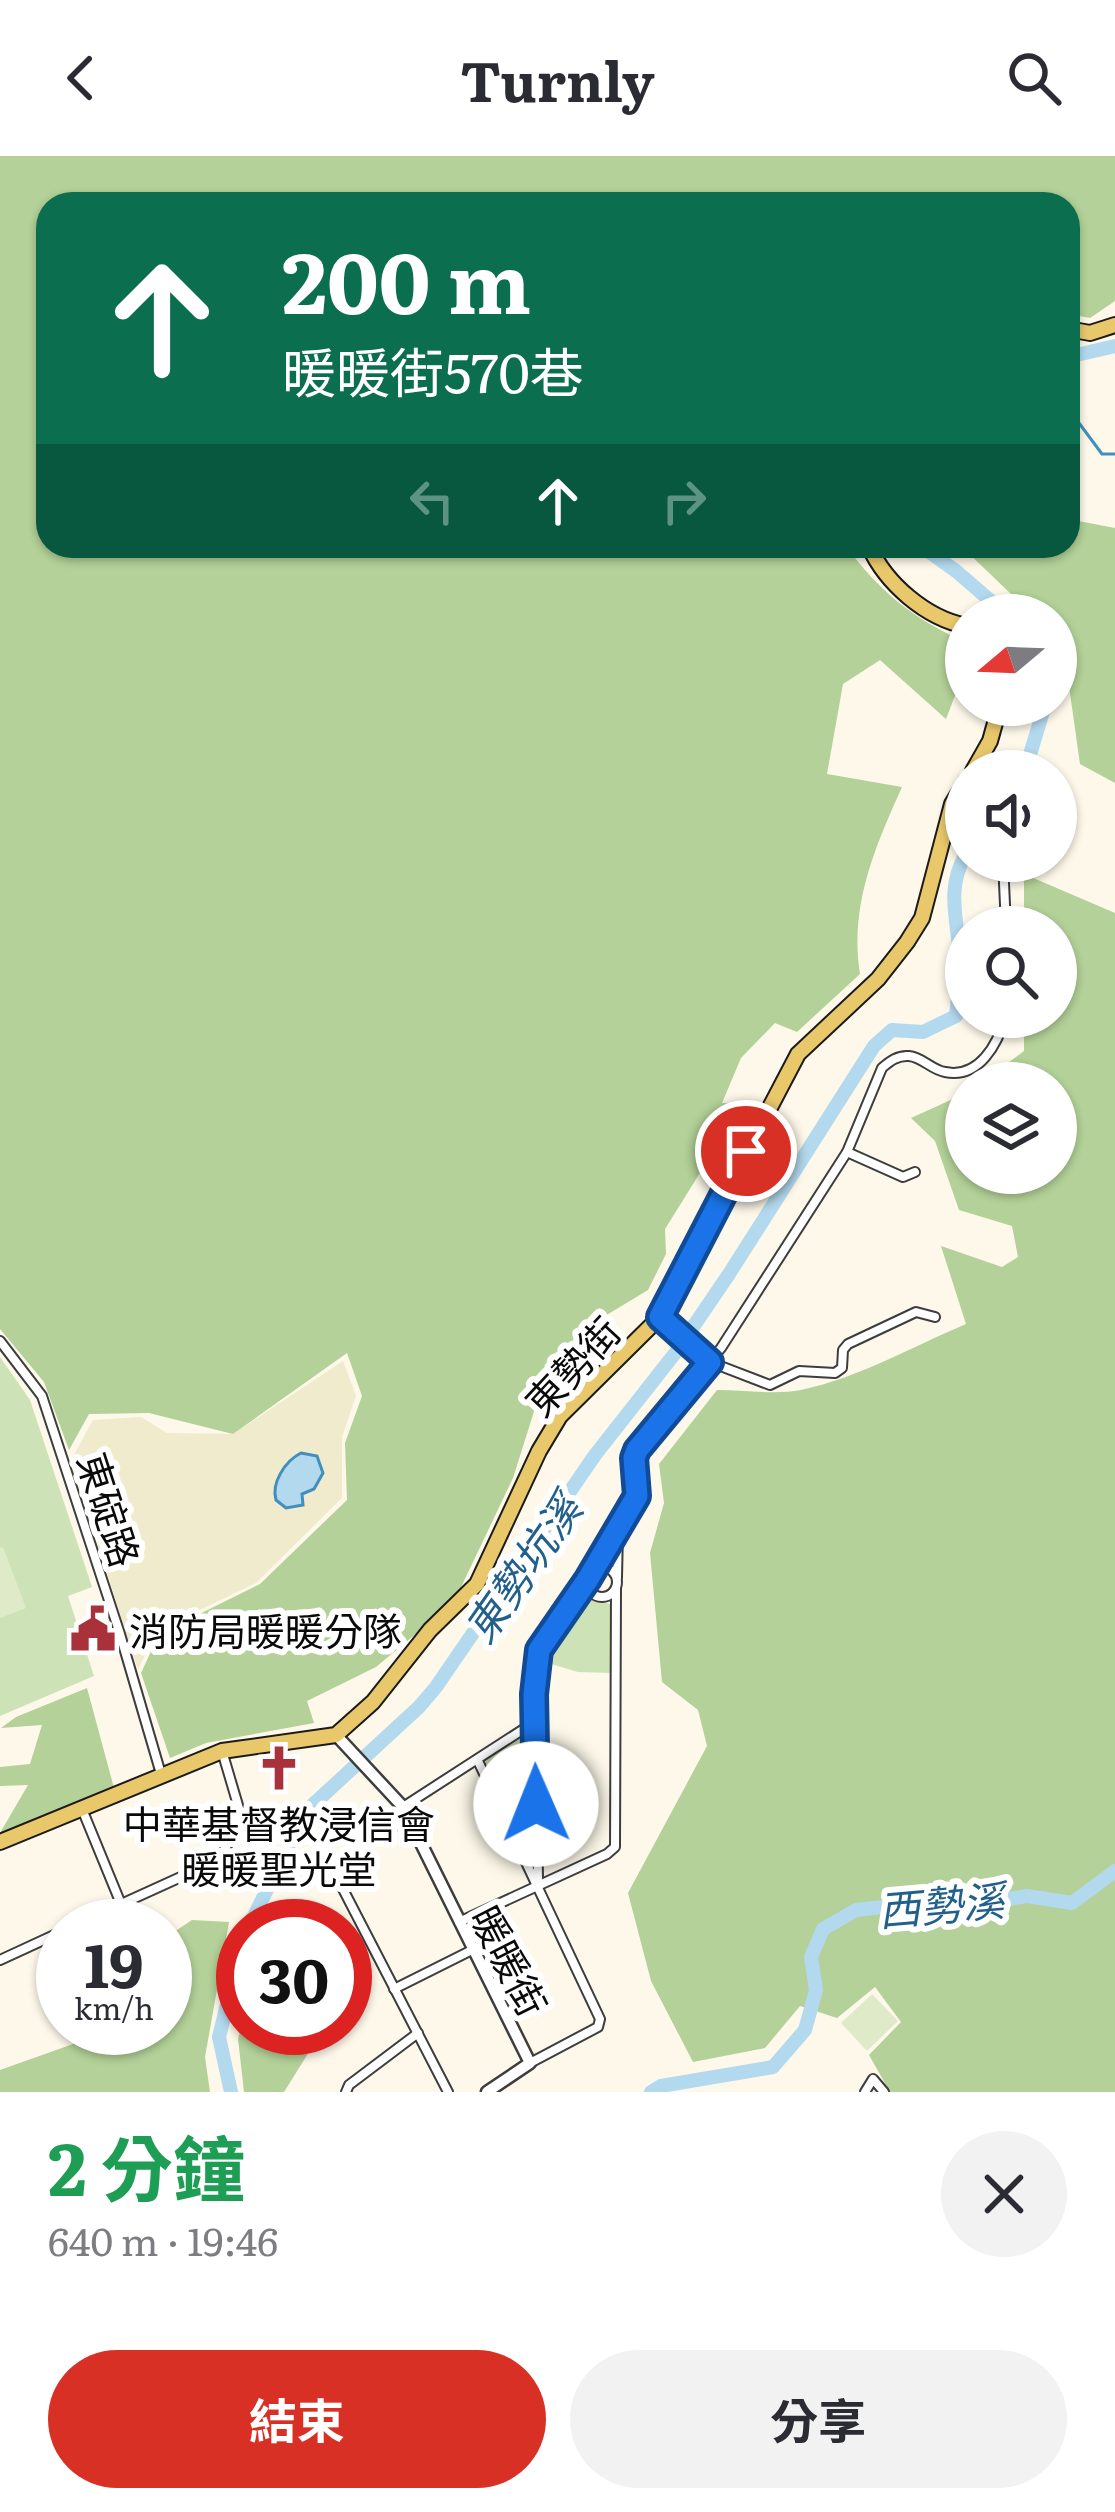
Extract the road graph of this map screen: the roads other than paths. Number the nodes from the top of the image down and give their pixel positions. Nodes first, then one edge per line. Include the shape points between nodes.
1 (1115, 326) edge
2 (1080, 331) edge
3 (875, 558) edge
4 (945, 621) edge
5 (945, 836) edge
6 (997, 1038) edge
7 (847, 1152) junction
8 (915, 1172) dead end
9 (935, 1317) dead end
10 (664, 1321) junction
11 (0, 1341) edge
12 (706, 1358) junction
13 (618, 1531) junction
14 (590, 1575) junction
15 (617, 1583) junction
16 (534, 1723) junction
17 (339, 1739) junction
18 (222, 1751) junction
19 (478, 1761) junction
20 (162, 1776) junction
21 (82, 1809) junction
22 (405, 1812) junction
23 (0, 1842) edge
24 (538, 1886) junction
25 (119, 1899) edge
26 (132, 1899) edge
27 (458, 1922) junction
28 (36, 1943) edge
29 (472, 1950) junction
30 (0, 1960) edge
31 (394, 1989) junction
32 (418, 2033) junction
33 (530, 2063) junction
34 (346, 2092) edge
35 (448, 2092) edge
36 (488, 2092) edge
37 (865, 2092) edge
38 (884, 2092) edge

1 - 2 main road
3 - 4 main road
5 - 10 main road, 東勢街 via 922,918 892,966 798,1054
6 - 7 street via 965,1072 908,1056 891,1060 875,1078
7 - 8 street via 903,1177
7 - 12 street
9 - 12 street via 916,1312 848,1343 835,1373 799,1372 770,1385
10 - 12 street
10 - 17 main road, 東勢街 via 560,1416 477,1584
11 - 20 street, 東碇路 via 42,1396
12 - 13 street via 637,1450 637,1496
13 - 14 street
13 - 15 street
14 - 15 street via 607,1568
14 - 15 street via 595,1596
14 - 16 street via 539,1650
15 - 24 street via 615,1847
16 - 19 street
16 - 24 street
17 - 18 main road
17 - 22 street, 暖暖街
18 - 20 main road
18 - 26 street via 240,1812 225,1850 210,1865
19 - 22 street
19 - 24 street
20 - 21 main road
21 - 23 main road
21 - 25 street
22 - 27 street, 暖暖街
22 - 31 street via 330,1864
24 - 27 street
24 - 33 street via 600,2019
27 - 29 street, 暖暖街
28 - 30 street
29 - 31 street
29 - 33 street, 暖暖街
31 - 32 street
32 - 34 street
32 - 35 street
33 - 36 street, 暖暖街
37 - 38 street via 873,2079

